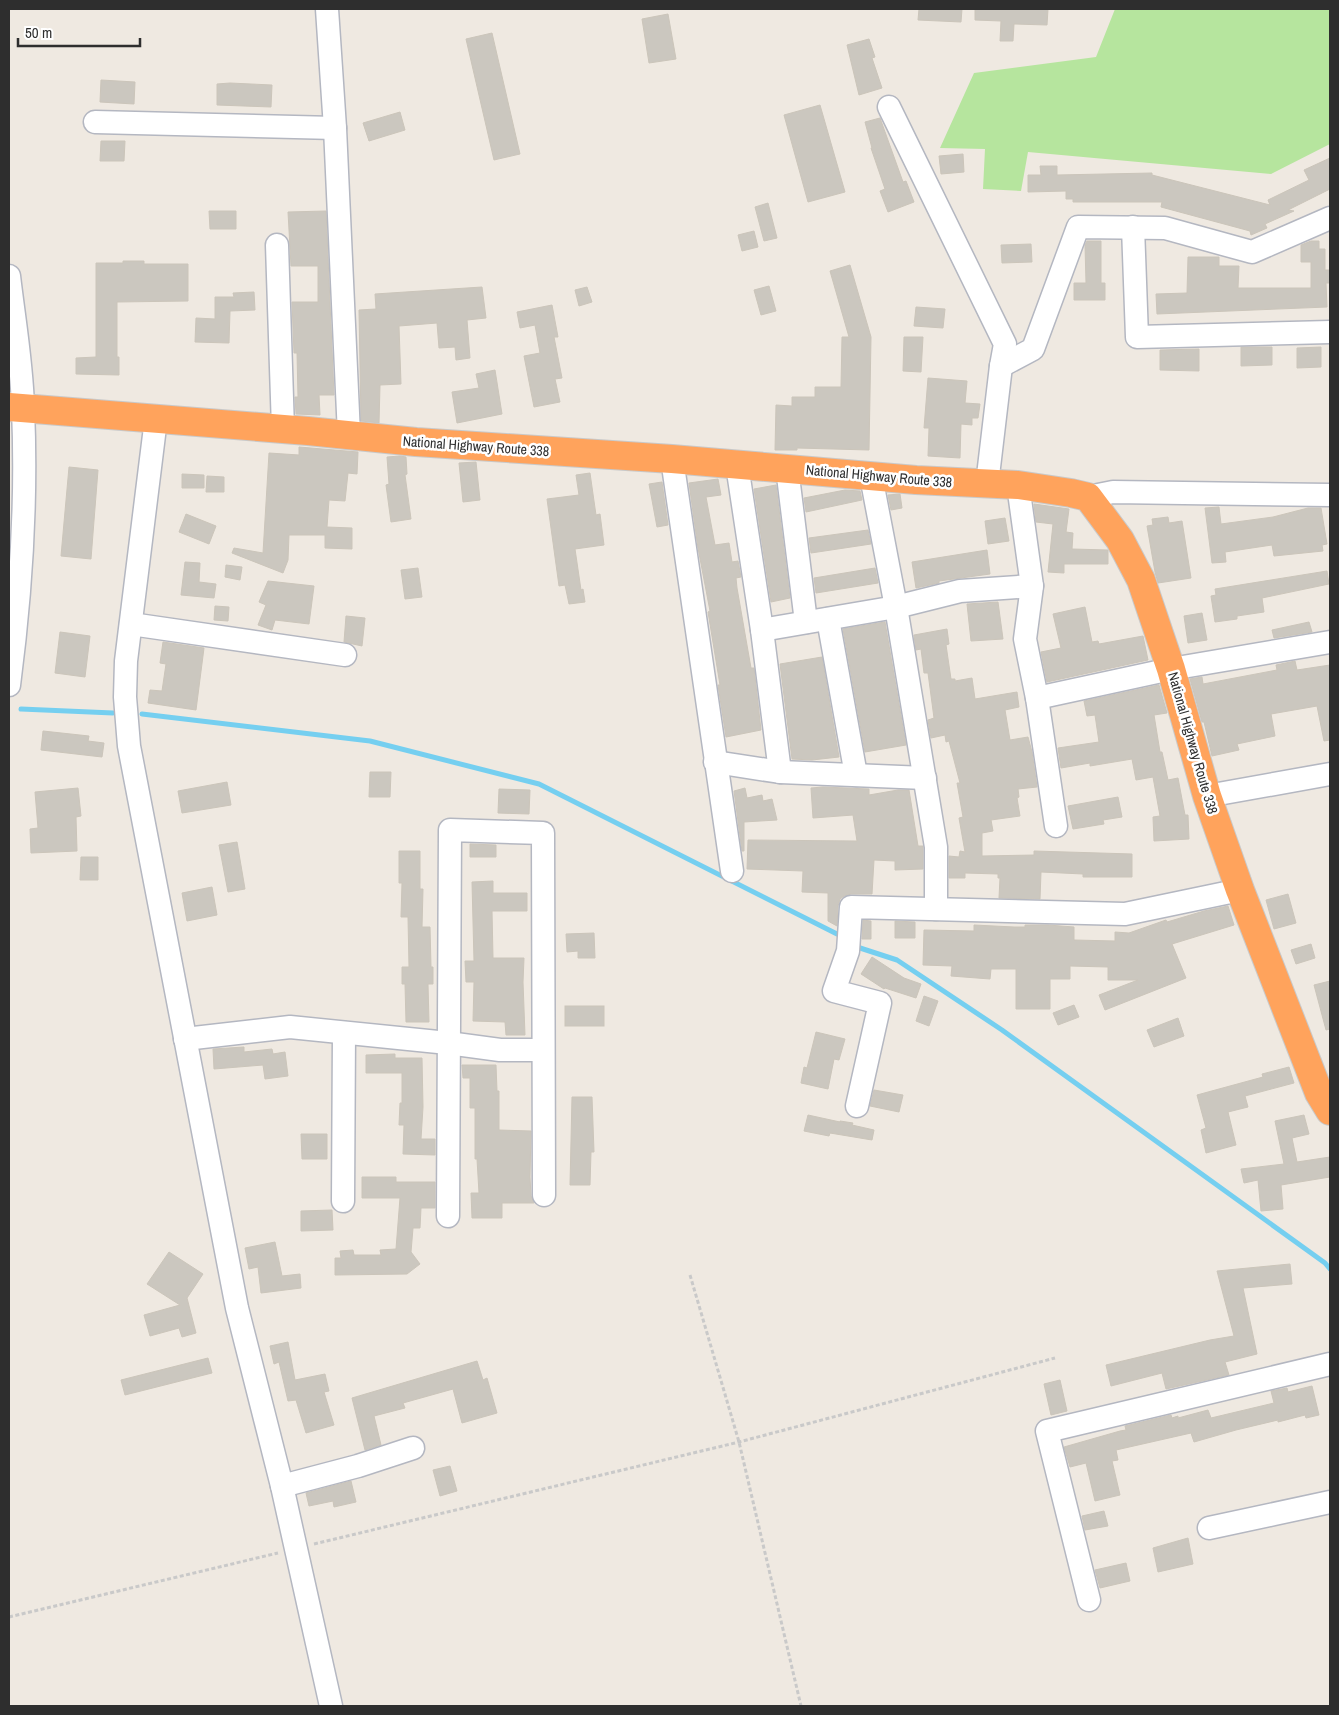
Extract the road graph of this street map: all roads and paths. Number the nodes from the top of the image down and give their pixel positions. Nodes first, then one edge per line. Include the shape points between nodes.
1 (327, 9) edge
2 (889, 107) dead end
3 (95, 122) dead end
4 (335, 128) junction
5 (1330, 220) edge
6 (1133, 228) junction
7 (278, 246) dead end
8 (9, 276) edge
9 (1330, 332) edge
10 (1000, 366) junction
11 (14, 407) edge
12 (156, 418) junction
13 (283, 429) junction
14 (349, 436) junction
15 (672, 460) junction
16 (737, 465) junction
17 (787, 468) junction
18 (871, 476) junction
19 (987, 484) junction
20 (1018, 485) junction
21 (1330, 495) edge
22 (1088, 497) junction
23 (1032, 586) junction
24 (896, 607) junction
25 (828, 619) junction
26 (806, 622) junction
27 (131, 624) junction
28 (762, 630) junction
29 (1330, 642) edge
30 (345, 655) dead end
31 (1171, 669) junction
32 (9, 686) edge
33 (1036, 698) junction
34 (715, 762) junction
35 (780, 772) junction
36 (1330, 774) edge
37 (856, 775) junction
38 (925, 778) junction
39 (1207, 796) junction
40 (1056, 826) dead end
41 (732, 871) dead end
42 (1240, 890) junction
43 (936, 909) junction
44 (344, 1033) junction
45 (186, 1039) junction
46 (448, 1043) junction
47 (543, 1050) junction
48 (1327, 1098) edge
49 (857, 1106) dead end
50 (544, 1195) dead end
51 (343, 1201) dead end
52 (448, 1216) dead end
53 (690, 1275) dead end
54 (1055, 1358) dead end
55 (1330, 1364) edge
56 (740, 1442) junction
57 (413, 1448) dead end
58 (282, 1486) junction
59 (1330, 1502) edge
60 (1209, 1528) dead end
61 (296, 1548) junction
62 (1089, 1600) dead end
63 (9, 1618) edge
64 (331, 1706) edge
65 (801, 1706) edge

1 - 4 street
2 - 10 street via 1005,344
3 - 4 street
4 - 14 street
5 - 6 street via 1252,252 1165,228
6 - 9 street via 1137,338
6 - 10 street via 1078,227 1033,349
7 - 13 street
8 - 11 street
10 - 19 street
11 - 12 highway, National Highway Route 338
11 - 32 street via 23,538
12 - 13 highway, National Highway Route 338
12 - 27 street
13 - 14 highway, National Highway Route 338
14 - 15 highway, National Highway Route 338
15 - 16 highway, National Highway Route 338
15 - 34 street
16 - 17 highway, National Highway Route 338
16 - 28 street
17 - 18 highway, National Highway Route 338
17 - 26 street
18 - 19 highway, National Highway Route 338
18 - 24 street
19 - 20 highway, National Highway Route 338
20 - 22 highway, National Highway Route 338
20 - 23 street
21 - 22 street via 1113,492
22 - 31 highway, National Highway Route 338 via 1120,540 1141,580
23 - 24 street via 960,591
23 - 33 street via 1025,639
24 - 25 street
24 - 38 street
25 - 26 street
25 - 37 street
26 - 28 street
27 - 30 street
27 - 45 street via 124,697 129,746
28 - 35 street
29 - 31 street
31 - 33 street
31 - 39 highway, National Highway Route 338
33 - 40 street
34 - 35 street
34 - 41 street
35 - 37 street
36 - 39 street
37 - 38 street
38 - 43 street via 936,846
39 - 42 highway, National Highway Route 338
42 - 43 street via 1125,914
42 - 48 highway, National Highway Route 338
43 - 49 street via 851,907 848,950 834,991 880,1003
44 - 45 street via 290,1027
44 - 46 street
44 - 51 street
45 - 58 street via 237,1308
46 - 47 street via 500,1050
46 - 47 street via 450,830 543,833
46 - 52 street
47 - 50 street
53 - 56 path
54 - 56 path
55 - 62 street via 1047,1431
56 - 61 path
56 - 65 path
57 - 58 street
58 - 61 street
59 - 60 street
61 - 63 path
61 - 64 street

